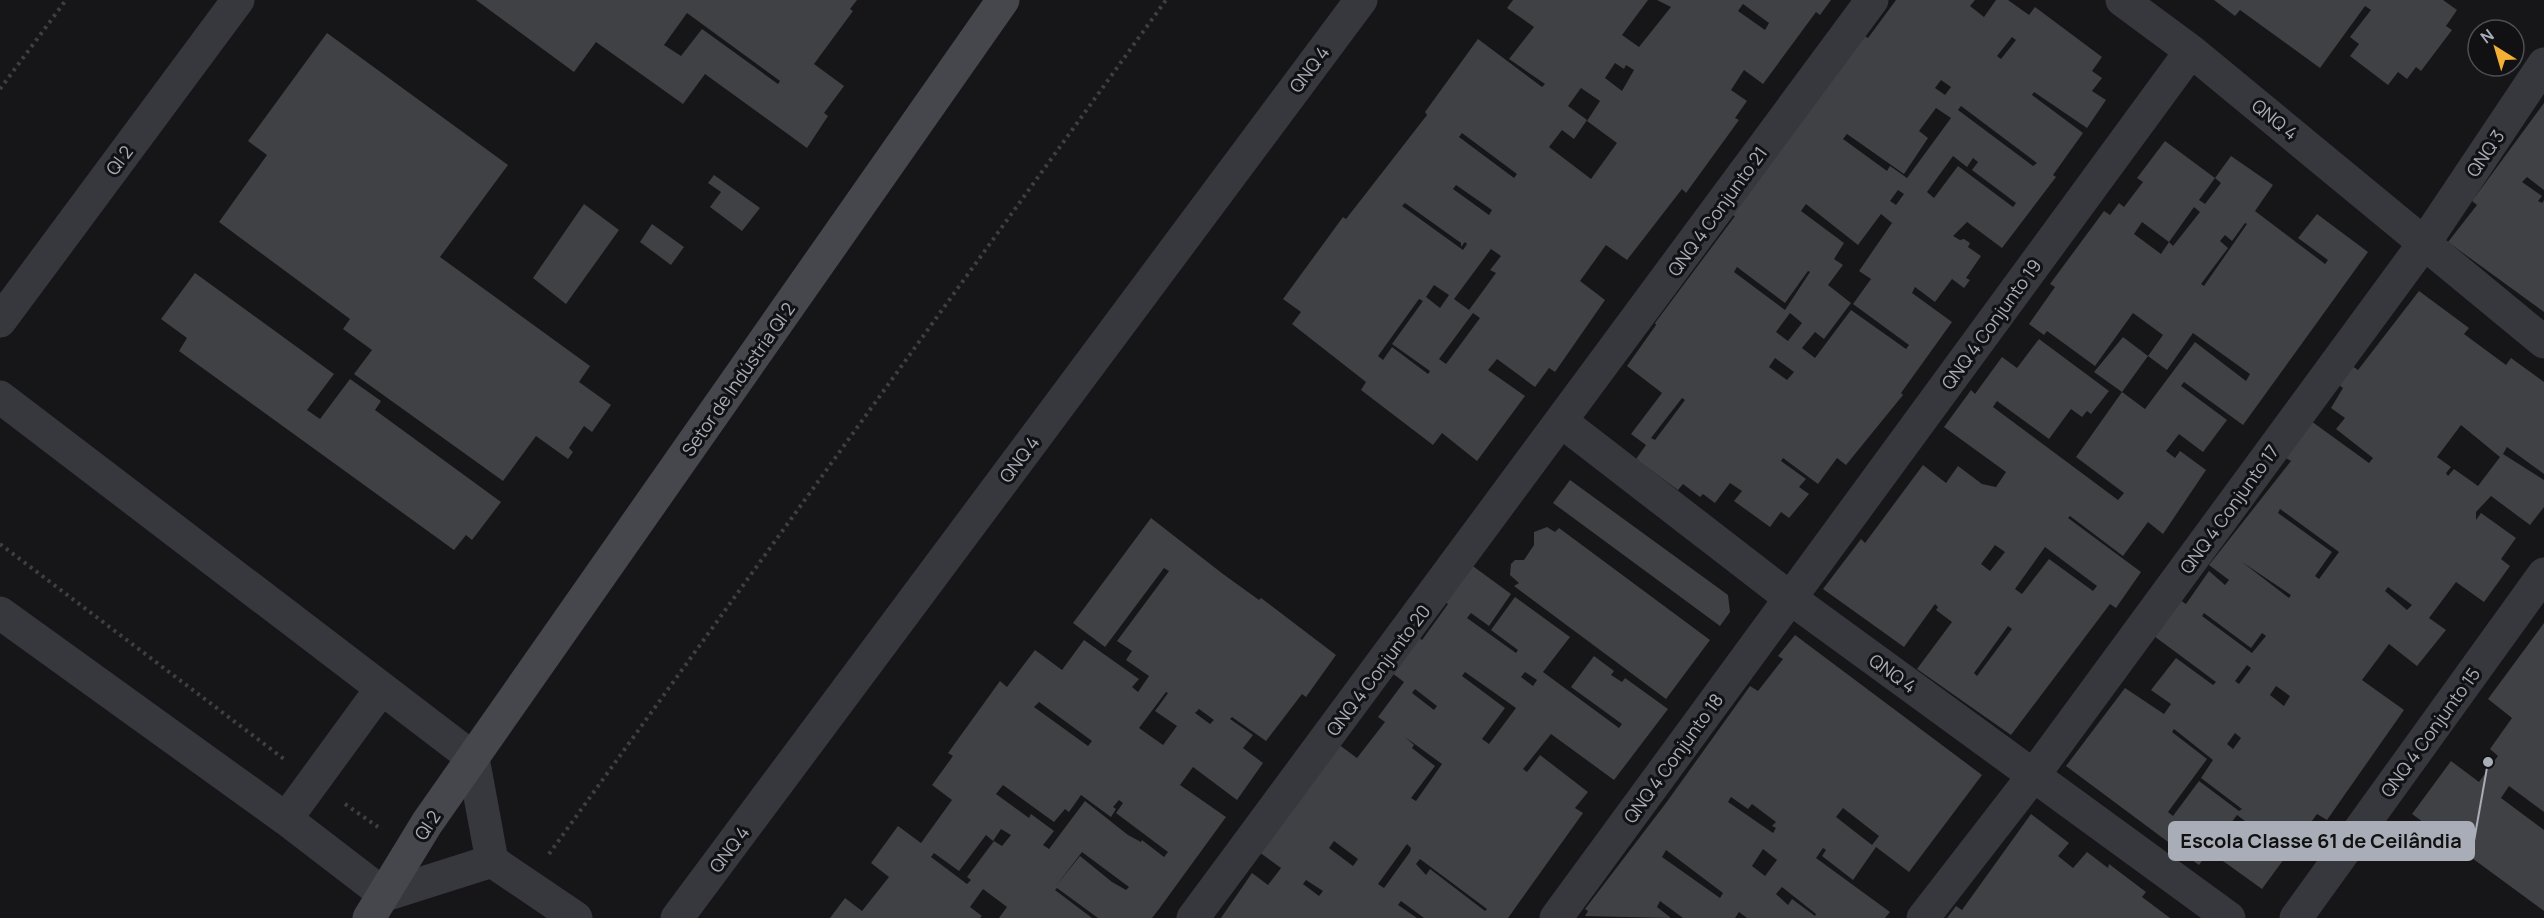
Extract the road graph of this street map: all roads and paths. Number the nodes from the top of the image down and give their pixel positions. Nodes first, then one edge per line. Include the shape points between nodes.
1 (66, 0) edge
2 (238, 0) edge
3 (1003, 0) edge
4 (1166, 0) edge
5 (1361, 0) edge
6 (1872, 0) edge
7 (2122, 0) edge
8 (2191, 51) junction
9 (2544, 64) edge
10 (0, 89) edge
11 (2425, 242) junction
12 (0, 321) edge
13 (2544, 342) edge
14 (0, 398) edge
15 (1562, 422) junction
16 (0, 544) edge
17 (2544, 574) edge
18 (1791, 598) junction
19 (0, 613) edge
20 (381, 689) junction
21 (472, 758) junction
22 (2033, 776) junction
23 (314, 781) junction
24 (286, 819) junction
25 (411, 851) junction
26 (492, 861) junction
27 (527, 885) junction
28 (377, 907) edge
29 (576, 918) edge
30 (677, 918) edge
31 (1193, 918) edge
32 (1556, 918) edge
33 (1923, 918) edge
34 (2229, 918) edge
35 (2295, 918) edge

1 - 10 path
2 - 12 street, QI 2
3 - 21 street, Setor de Indústria QI 2
4 - 27 path
5 - 30 street, QNQ 4
6 - 15 street, QNQ 4 Conjunto 21
7 - 8 street, QNQ 4
8 - 11 street, QNQ 4
8 - 18 street, QNQ 4 Conjunto 19
9 - 11 street, QNQ 3
11 - 13 street, QNQ 4
11 - 22 street, QNQ 4 Conjunto 17
14 - 20 street
15 - 18 street, QNQ 4
15 - 31 street, QNQ 4 Conjunto 20
16 - 23 path
17 - 35 street, QNQ 4 Conjunto 15
18 - 22 street, QNQ 4
18 - 32 street, QNQ 4 Conjunto 18
19 - 24 street
20 - 21 street
20 - 23 street
21 - 25 street, QI 2
21 - 26 street
22 - 33 street, QNQ 4 Conjunto 17
22 - 34 street, QNQ 4
23 - 24 street
23 - 25 path
24 - 28 street
25 - 28 street, QI 2
26 - 27 street
26 - 28 street
27 - 29 street

